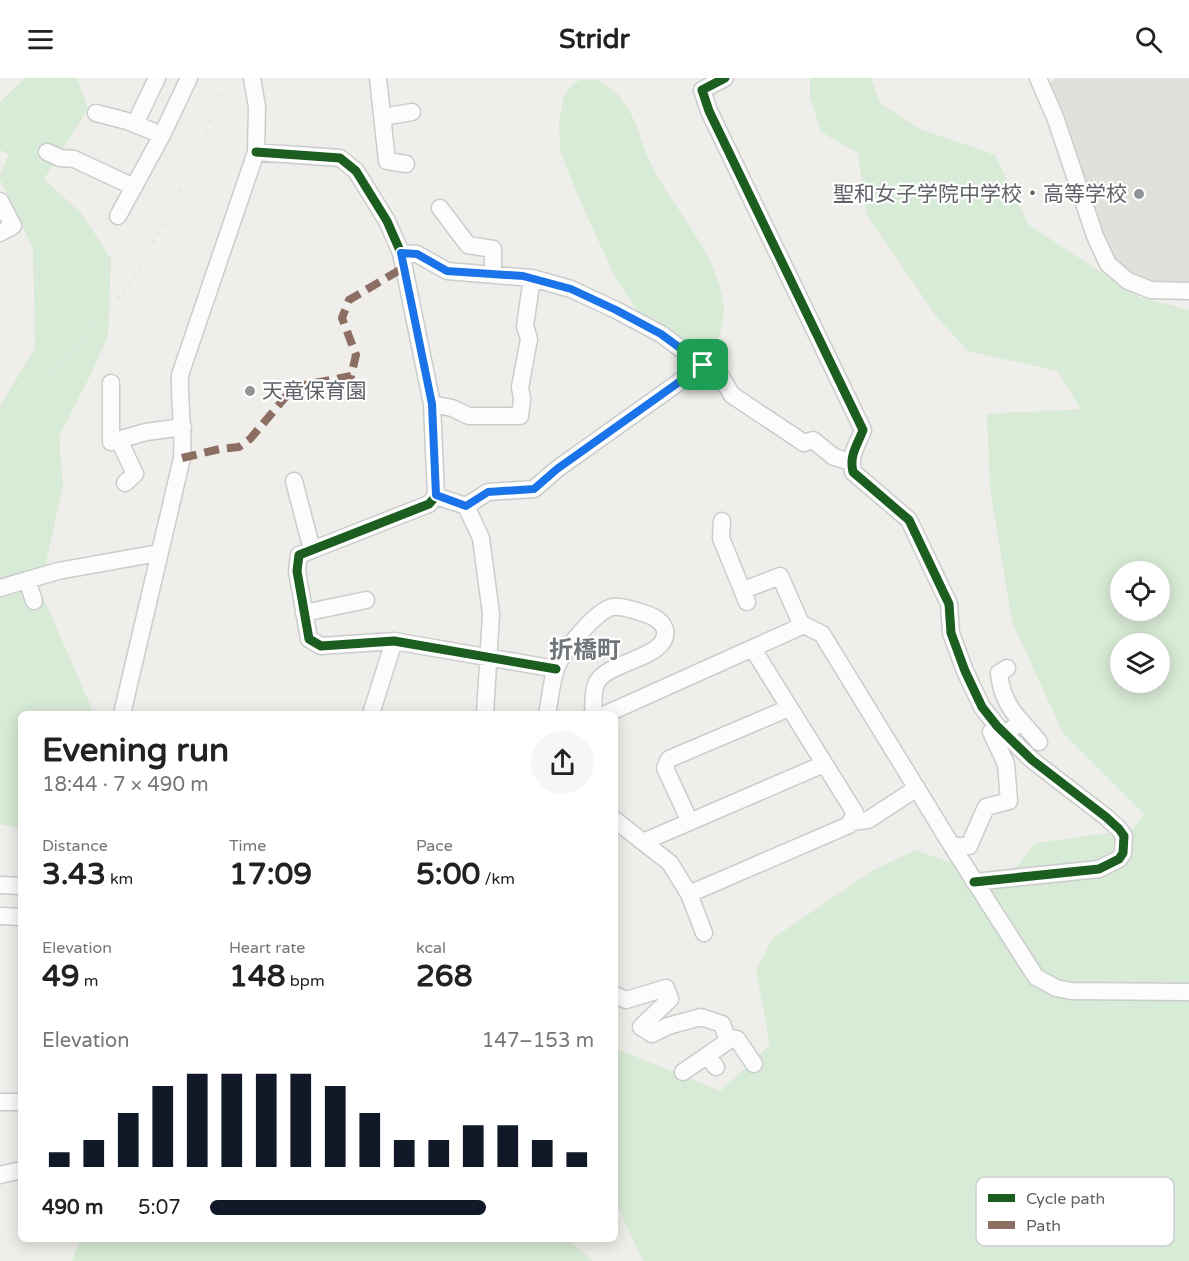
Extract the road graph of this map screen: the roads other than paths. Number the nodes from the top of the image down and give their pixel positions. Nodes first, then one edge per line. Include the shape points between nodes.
1 (157, 78) edge
2 (189, 78) edge
3 (252, 78) edge
4 (378, 78) edge
5 (725, 78) edge
6 (1038, 78) edge
7 (412, 112) dead end
8 (96, 113) dead end
9 (383, 117) junction
10 (135, 124) junction
11 (162, 135) junction
12 (47, 152) dead end
13 (255, 152) junction
14 (406, 164) dead end
15 (134, 187) junction
16 (0, 201) edge
17 (440, 208) dead end
18 (118, 216) dead end
19 (0, 233) edge
20 (401, 253) junction
21 (493, 275) junction
22 (532, 278) junction
23 (1189, 291) edge
24 (703, 365) junction
25 (111, 383) dead end
26 (432, 404) junction
27 (183, 427) junction
28 (119, 440) junction
29 (851, 462) junction
30 (294, 481) dead end
31 (125, 483) dead end
32 (436, 495) junction
33 (466, 506) junction
34 (722, 521) dead end
35 (312, 550) junction
36 (159, 555) junction
37 (27, 580) junction
38 (0, 588) edge
39 (366, 600) dead end
40 (34, 601) dead end
41 (304, 614) junction
42 (802, 626) junction
43 (394, 641) junction
44 (753, 648) junction
45 (489, 658) junction
46 (1007, 668) dead end
47 (556, 669) junction
48 (789, 708) junction
49 (123, 711) edge
50 (372, 711) edge
51 (485, 711) edge
52 (548, 711) edge
53 (593, 711) edge
54 (613, 711) edge
55 (1021, 721) junction
56 (1001, 731) junction
57 (1039, 741) dead end
58 (824, 764) junction
59 (917, 788) junction
60 (618, 822) edge
61 (690, 822) junction
62 (851, 822) junction
63 (643, 842) junction
64 (952, 846) junction
65 (974, 882) junction
66 (0, 885) edge
67 (18, 886) edge
68 (689, 894) junction
69 (0, 916) edge
70 (18, 917) edge
71 (704, 933) dead end
72 (1189, 992) edge
73 (618, 996) edge
74 (727, 1037) junction
75 (754, 1064) dead end
76 (683, 1072) dead end
77 (0, 1102) edge
78 (18, 1102) edge
79 (18, 1171) edge
80 (0, 1175) edge

1 - 10 street
2 - 11 street
3 - 13 street via 257,106
4 - 9 street
5 - 29 street via 702,90 863,430
6 - 23 street via 1108,264 1128,281 1151,290
7 - 9 street
8 - 10 street
9 - 14 street via 387,161
10 - 11 street
11 - 15 street
12 - 15 street via 74,159
13 - 20 street via 340,158 356,171 387,221
13 - 27 street via 180,375
15 - 18 street
16 - 19 street via 13,226
17 - 21 street via 468,245 493,249
20 - 21 street via 417,254 447,271
20 - 26 street
21 - 22 street
22 - 24 street via 571,289 616,310 661,334
22 - 26 street via 525,326 529,339 519,387 520,416 470,416
24 - 29 street via 720,375 732,395 804,443 813,440 834,457
24 - 33 street via 534,489 488,492
25 - 28 street via 111,442
26 - 32 street
27 - 28 street
27 - 36 street via 182,458
28 - 31 street via 135,474
29 - 56 street via 853,472 909,520 949,604 951,633 965,671 982,707
30 - 35 street
32 - 33 street
32 - 35 street via 429,504
33 - 45 street via 481,538 491,614
34 - 42 street via 722,538 746,596 780,576
35 - 41 street via 299,555 297,571
36 - 37 street
36 - 49 street
37 - 38 street
37 - 40 street
39 - 41 street
41 - 43 street via 309,639 321,646
42 - 44 street
42 - 59 street via 822,634
43 - 45 street
43 - 50 street
44 - 48 street
44 - 54 street
45 - 47 street
45 - 51 street
46 - 55 street via 999,673 1000,683 1011,711
47 - 52 street
47 - 53 street via 584,629 610,607 659,620 665,630 664,641 657,649 603,674 595,684
48 - 58 street
48 - 61 street via 669,759 665,768
55 - 56 street
55 - 57 street
56 - 64 street via 991,732 1006,764 1009,801 987,807 969,846
56 - 65 street via 1119,829 1124,836 1123,853 1112,864 1099,869
58 - 61 street
58 - 62 street via 855,813
59 - 62 street via 868,820
59 - 64 street
60 - 63 street
61 - 63 street
62 - 68 street
63 - 68 street via 670,863
64 - 65 street
65 - 72 street via 1036,977 1047,984 1071,991
66 - 67 street
68 - 71 street
69 - 70 street
73 - 74 street via 626,1000 666,988 670,999 640,1027 646,1032 652,1034 701,1017 722,1024
74 - 75 street via 737,1039
74 - 76 street via 712,1061
77 - 78 street
79 - 80 street

